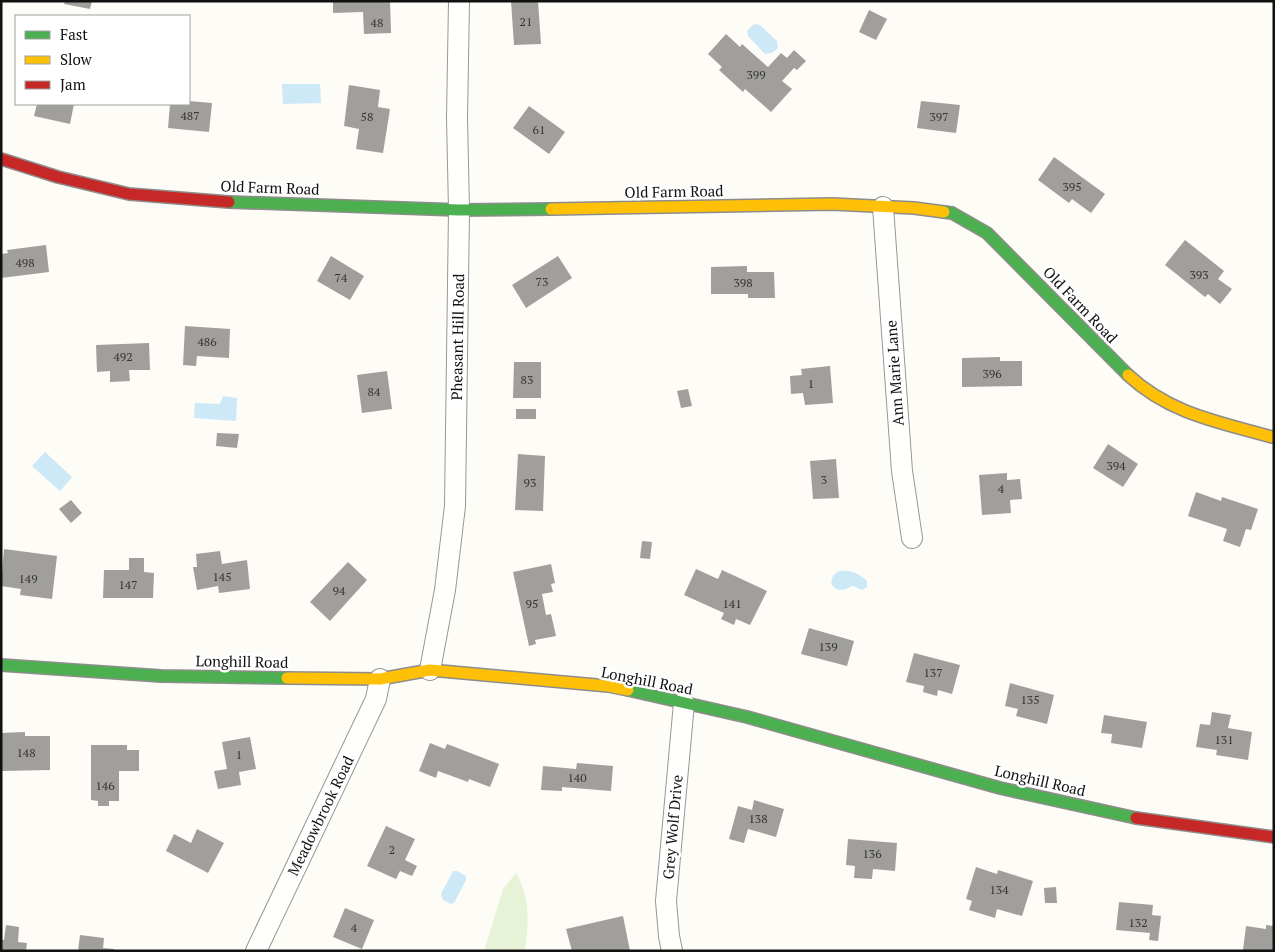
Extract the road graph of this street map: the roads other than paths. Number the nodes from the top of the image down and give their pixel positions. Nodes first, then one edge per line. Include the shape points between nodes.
1 (459, 1) edge
2 (1, 159) edge
3 (883, 207) junction
4 (459, 210) junction
5 (1272, 437) dead end
6 (912, 538) dead end
7 (1, 665) edge
8 (430, 670) junction
9 (380, 679) junction
10 (684, 703) junction
11 (1274, 837) edge
12 (256, 951) edge
13 (672, 951) edge

1 - 4 street, Pheasant Hill Road
2 - 4 street, Old Farm Road via 58,178 129,194 228,202
3 - 4 street, Old Farm Road via 832,204
3 - 5 street, Old Farm Road via 952,214 971,223 987,233 1107,356 1156,397 1194,415
3 - 6 street, Ann Marie Lane via 902,471
4 - 8 street, Pheasant Hill Road via 456,506
7 - 9 street, Longhill Road via 161,676
8 - 9 street, Longhill Road
8 - 10 street, Longhill Road via 608,686
9 - 12 street, Meadowbrook Road via 376,699
10 - 11 street, Longhill Road via 1073,805 1128,817
10 - 13 street, Grey Wolf Drive via 666,901

